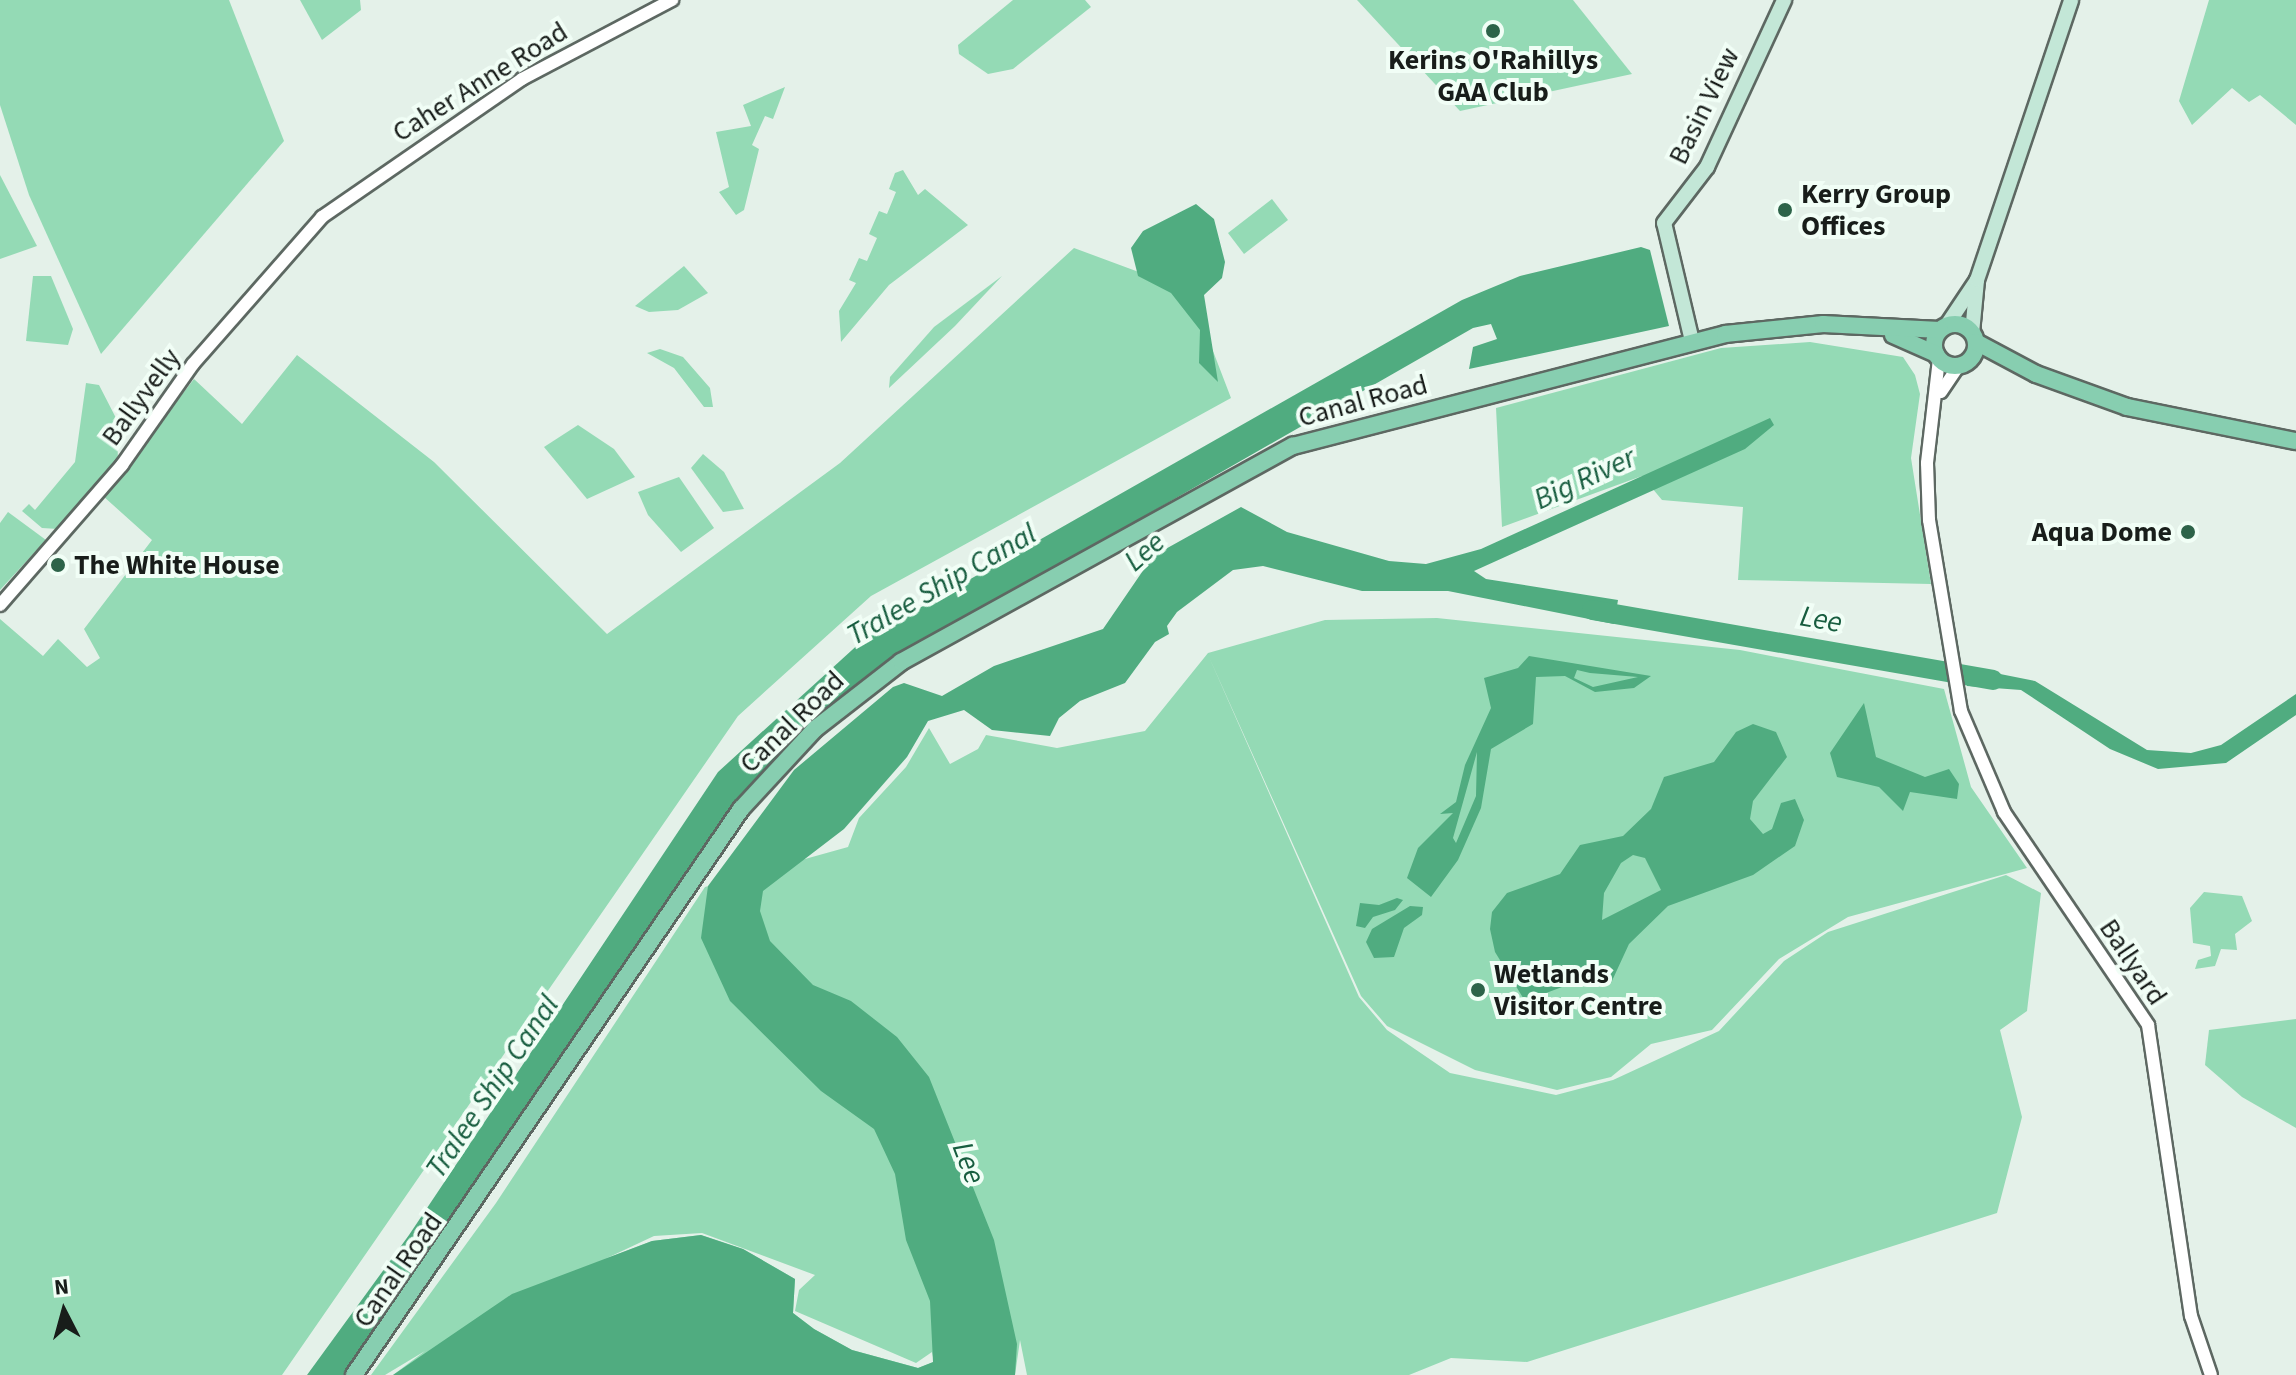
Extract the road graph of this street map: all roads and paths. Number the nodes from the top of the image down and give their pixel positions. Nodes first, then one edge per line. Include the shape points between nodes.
1 (672, 0) edge
2 (1784, 0) edge
3 (2071, 0) edge
4 (322, 217) joint
5 (1977, 280) junction
6 (1944, 327) junction
7 (1876, 330) junction
8 (1974, 337) junction
9 (1692, 341) junction
10 (1937, 356) junction
11 (1964, 363) junction
12 (2025, 369) junction
13 (1939, 398) junction
14 (2296, 441) edge
15 (0, 605) edge
16 (354, 1375) edge
17 (2211, 1375) edge

1 - 4 street, Caher Anne Road via 522,79
2 - 9 main road, Basin View via 1707,167 1667,216 1664,229
3 - 5 main road
4 - 15 street, Ballyvelly via 193,364 122,465
5 - 6 main road
5 - 8 main road
6 - 7 main road
6 - 8 main road
6 - 10 main road
7 - 9 main road, Canal Road via 1792,325
7 - 10 main road
8 - 11 main road
8 - 12 main road
9 - 16 main road, Canal Road via 1276,453 876,679 806,738 741,809
10 - 11 main road
10 - 13 street
11 - 12 main road
11 - 13 street
12 - 14 main road via 2167,419
13 - 17 street, Ballyard via 1927,463 1929,520 1959,697 1998,802 2148,1025 2191,1316

